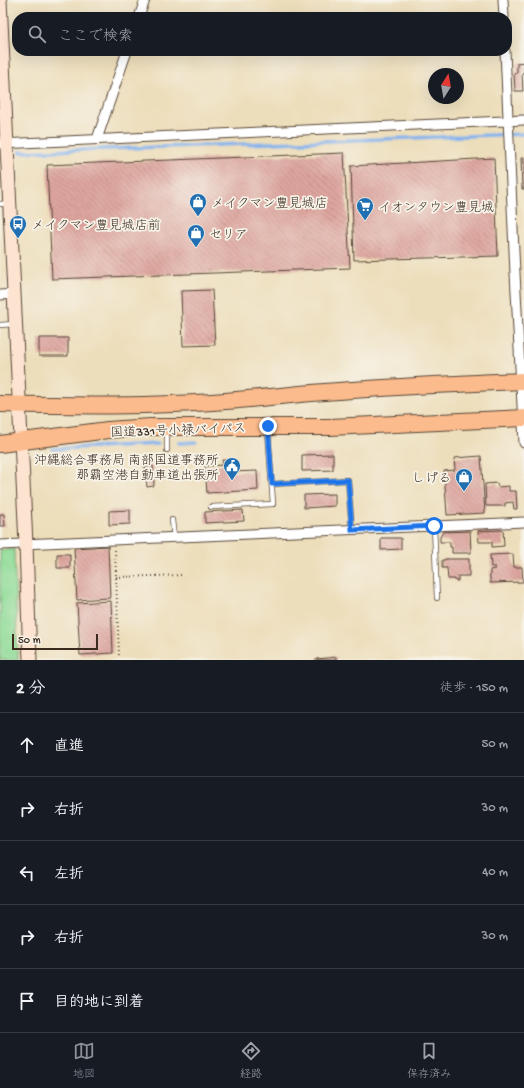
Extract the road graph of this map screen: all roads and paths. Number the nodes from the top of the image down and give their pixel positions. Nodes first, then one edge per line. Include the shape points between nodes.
1 (0, 0) edge
2 (145, 0) edge
3 (503, 0) edge
4 (141, 12) edge
5 (504, 12) edge
6 (125, 56) edge
7 (505, 56) edge
8 (524, 120) edge
9 (509, 123) junction
10 (97, 139) junction
11 (3, 144) edge
12 (5, 203) edge
13 (519, 273) edge
14 (14, 294) junction
15 (0, 295) edge
16 (16, 324) junction
17 (0, 325) edge
18 (522, 381) edge
19 (0, 404) edge
20 (19, 405) junction
21 (523, 418) edge
22 (268, 426) junction
23 (167, 427) junction
24 (21, 442) junction
25 (524, 443) edge
26 (0, 444) edge
27 (167, 450) dead end
28 (272, 484) junction
29 (211, 507) dead end
30 (172, 520) dead end
31 (524, 522) edge
32 (434, 526) junction
33 (352, 530) junction
34 (174, 538) junction
35 (115, 540) junction
36 (26, 544) junction
37 (0, 545) edge
38 (182, 575) dead end
39 (116, 578) junction
40 (437, 598) dead end
41 (119, 655) dead end
42 (30, 660) edge

1 - 11 street
2 - 4 street
3 - 5 street
6 - 10 street
7 - 9 street
8 - 9 street
9 - 10 street
9 - 13 street
10 - 11 street
11 - 12 street
12 - 14 street
13 - 18 street
14 - 15 street
14 - 16 street
16 - 17 lane
16 - 20 street
18 - 20 highway, 国道331号小禄バイパス via 410,386 213,402 94,406
18 - 21 street
19 - 20 highway, 国道331号小禄バイパス
20 - 24 street
21 - 22 highway, 国道331号小禄バイパス via 330,427
21 - 25 street
22 - 23 highway, 国道331号小禄バイパス
22 - 28 lane
23 - 24 highway, 国道331号小禄バイパス via 108,430
23 - 27 lane
24 - 26 highway, 国道331号小禄バイパス
24 - 36 street
28 - 29 lane via 273,504
28 - 33 lane via 348,480
30 - 34 lane
31 - 32 street
32 - 33 street
32 - 40 lane
33 - 34 street
34 - 35 street
35 - 36 street
35 - 39 path
36 - 37 street
36 - 42 street
38 - 39 path
39 - 41 path

